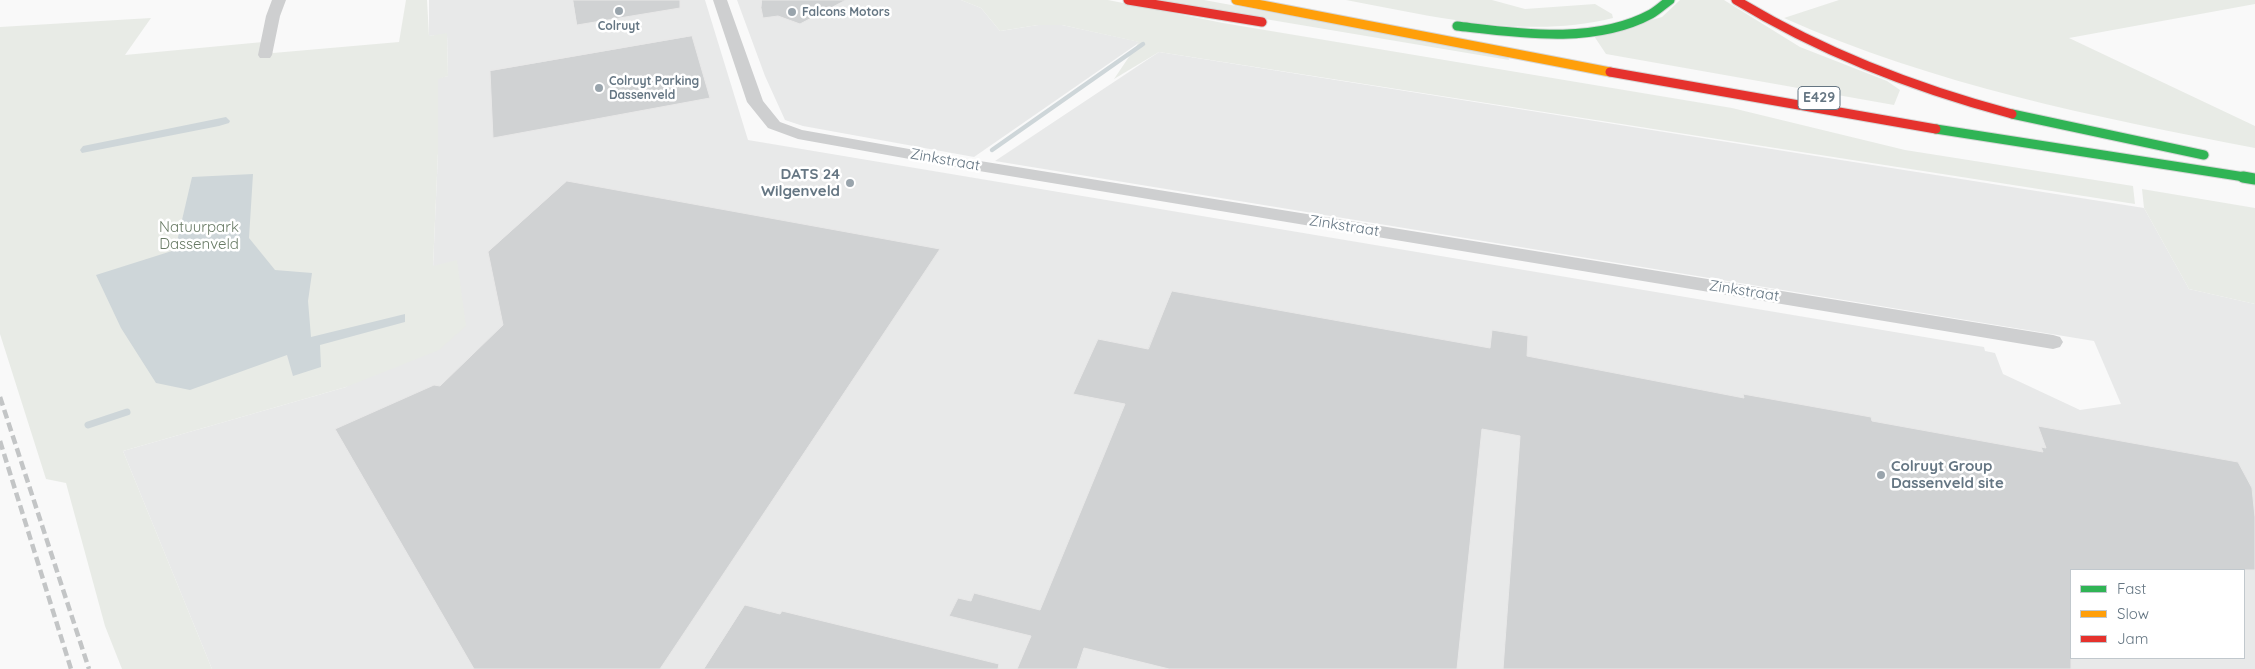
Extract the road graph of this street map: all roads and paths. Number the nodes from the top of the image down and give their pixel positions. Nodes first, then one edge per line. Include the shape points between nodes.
1 (279, 0) edge
2 (720, 0) edge
3 (1128, 0) edge
4 (1236, 0) edge
5 (1289, 0) edge
6 (1670, 0) edge
7 (1736, 0) edge
8 (1275, 24) dead end
9 (1442, 24) dead end
10 (265, 55) dead end
11 (1462, 56) dead end
12 (1740, 95) junction
13 (2217, 158) dead end
14 (2255, 167) edge
15 (2255, 179) edge
16 (2053, 342) dead end

1 - 10 street
2 - 16 street, Zinkstraat via 755,102 774,125 798,134
3 - 8 highway
4 - 12 highway, E429
5 - 14 highway, E429 via 1609,61 1928,116
6 - 9 highway via 1630,22 1564,32 1521,32
7 - 13 highway via 1802,39 1926,88 2029,118
11 - 12 highway via 1707,96
12 - 15 highway, E429 via 2060,150

